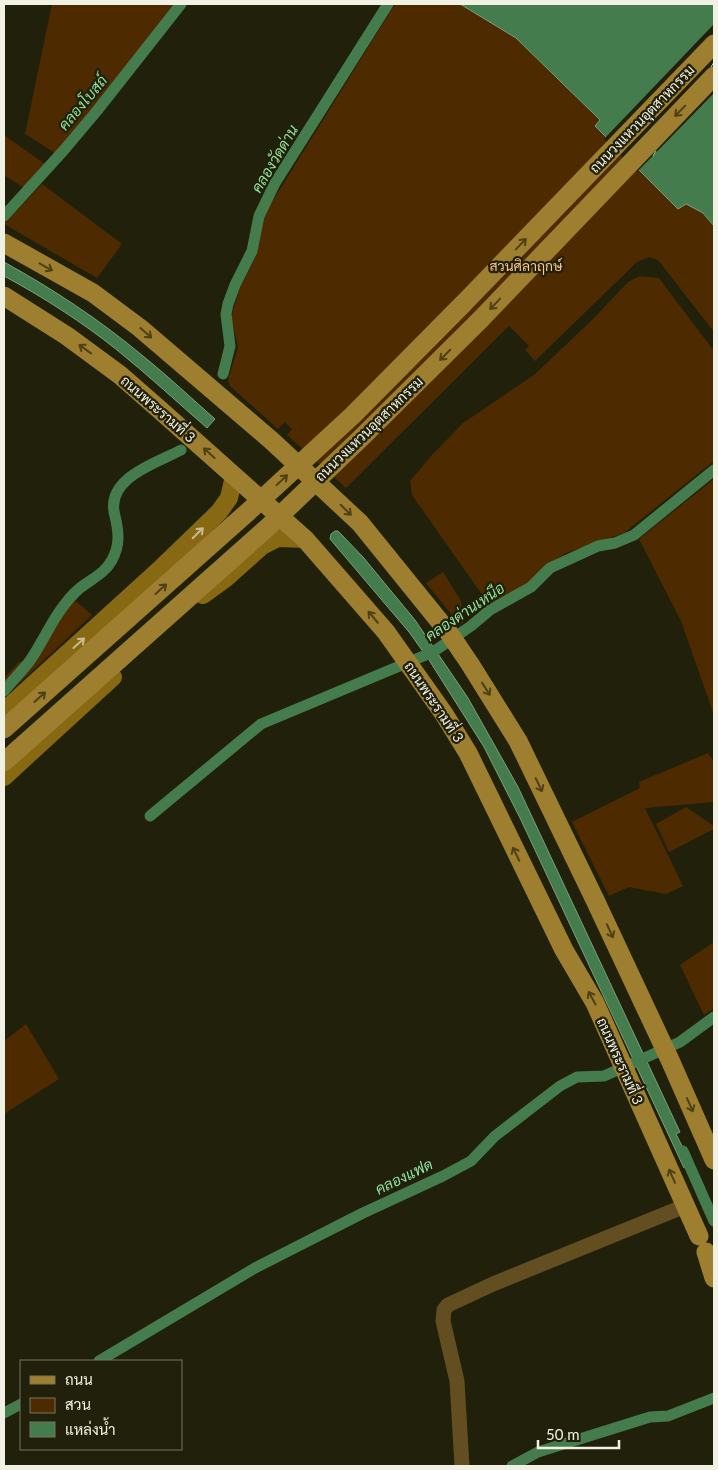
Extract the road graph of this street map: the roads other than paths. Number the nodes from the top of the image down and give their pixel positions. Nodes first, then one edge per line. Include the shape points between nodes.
1 (714, 44) edge
2 (714, 76) edge
3 (4, 243) edge
4 (4, 296) edge
5 (234, 476) junction
6 (305, 539) junction
7 (169, 560) junction
8 (204, 594) junction
9 (4, 711) edge
10 (4, 729) edge
11 (4, 762) edge
12 (4, 776) edge
13 (714, 1160) edge
14 (685, 1206) junction
15 (714, 1278) edge
16 (462, 1466) edge

10 -> 1 main road, ถนนวงแหวนอุตสาหกรรม, bridge via 353,414
2 -> 11 main road, ถนนวงแหวนอุตสาหกรรม, bridge via 480,320 268,527
3 -> 13 main road via 93,293 140,328 272,442 360,523 448,633 518,741 670,1060
5 -> 4 main road, ถนนพระรามที่ 3 via 120,375
5 - 6 main road, ถนนพระรามที่ 3
7 -> 5 main road via 219,512 229,498
6 - 8 main road via 278,538 262,546
14 -> 6 main road, ถนนพระรามที่ 3 via 595,1003 564,950 468,753 386,632
7 - 8 main road via 185,554 196,557 208,567 210,579
9 -> 7 main road
8 - 12 main road
14 - 15 main road, ถนนพระรามที่ 3
14 - 16 street via 448,1305 443,1321 457,1381

